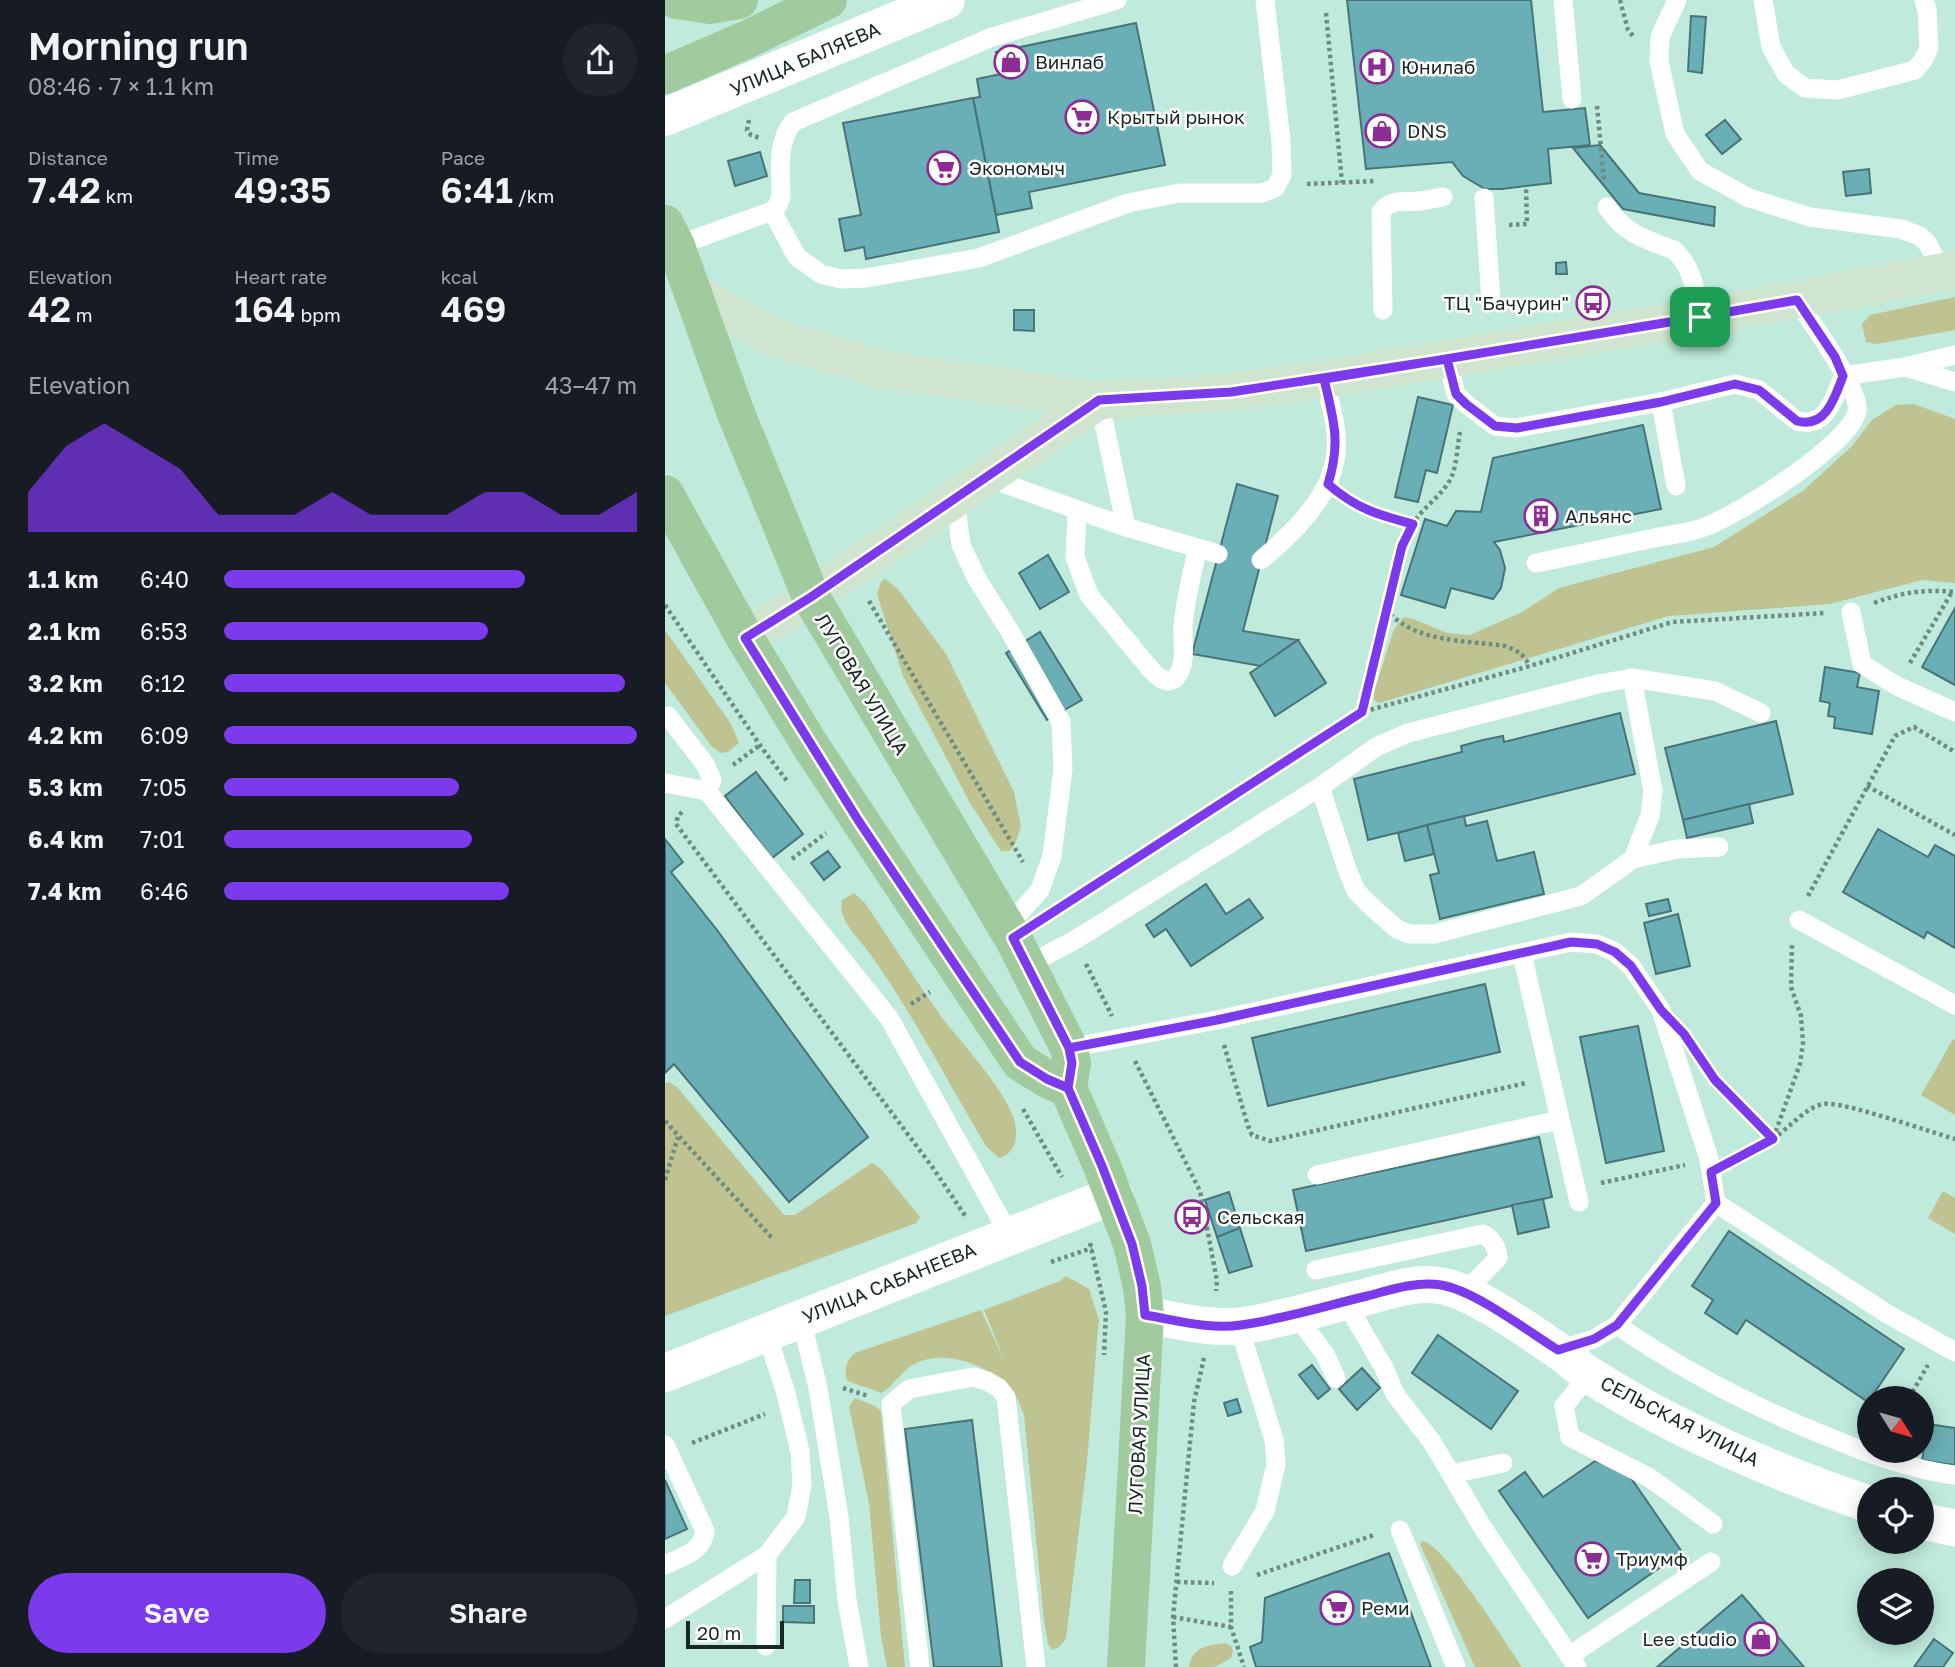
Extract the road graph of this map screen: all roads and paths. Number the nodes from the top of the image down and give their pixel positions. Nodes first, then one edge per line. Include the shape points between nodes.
1 (676, 0) edge
2 (739, 0) edge
3 (828, 0) edge
4 (946, 0) edge
5 (1117, 0) edge
6 (1265, 0) edge
7 (1563, 0) edge
8 (1677, 0) edge
9 (1763, 0) edge
10 (1924, 0) edge
11 (1327, 13) dead end
12 (665, 75) edge
13 (1572, 99) dead end
14 (665, 117) edge
15 (1365, 181) dead end
16 (1342, 183) junction
17 (1278, 185) junction
18 (1526, 186) dead end
19 (1443, 197) dead end
20 (1485, 198) dead end
21 (1607, 206) dead end
22 (772, 211) junction
23 (1527, 224) dead end
24 (671, 235) edge
25 (1949, 271) edge
26 (691, 290) junction
27 (1491, 300) dead end
28 (1797, 300) junction
29 (1383, 310) dead end
30 (1700, 317) junction
31 (1955, 355) edge
32 (1447, 359) junction
33 (1905, 367) junction
34 (1843, 376) junction
35 (1324, 379) junction
36 (1955, 382) edge
37 (1099, 400) junction
38 (1661, 402) junction
39 (1459, 437) dead end
40 (986, 477) junction
41 (1328, 484) junction
42 (1676, 486) dead end
43 (665, 494) edge
44 (955, 499) junction
45 (1077, 511) junction
46 (1413, 524) junction
47 (1126, 527) junction
48 (1197, 550) junction
49 (1219, 554) dead end
50 (1261, 560) dead end
51 (1535, 563) dead end
52 (1954, 592) edge
53 (811, 597) junction
54 (665, 605) edge
55 (1385, 610) junction
56 (1851, 612) junction
57 (745, 638) junction
58 (1530, 666) junction
59 (1632, 678) junction
60 (1897, 686) junction
61 (1362, 712) junction
62 (1955, 712) edge
63 (1761, 713) dead end
64 (668, 716) dead end
65 (762, 748) dead end
66 (1955, 752) edge
67 (665, 783) edge
68 (1867, 786) junction
69 (1320, 787) junction
70 (706, 792) junction
71 (827, 832) dead end
72 (1955, 835) edge
73 (1720, 847) dead end
74 (802, 851) dead end
75 (1633, 859) junction
76 (1799, 920) junction
77 (1016, 943) junction
78 (1522, 954) junction
79 (1955, 1005) edge
80 (1217, 1020) junction
81 (1069, 1048) junction
82 (1708, 1070) dead end
83 (1549, 1078) junction
84 (1068, 1088) junction
85 (1559, 1120) junction
86 (665, 1121) edge
87 (678, 1136) junction
88 (1773, 1139) junction
89 (1955, 1139) edge
90 (1685, 1165) dead end
91 (1711, 1172) junction
92 (1317, 1175) dead end
93 (665, 1180) edge
94 (1114, 1195) junction
95 (1578, 1195) joint
96 (1716, 1203) junction
97 (1078, 1208) junction
98 (968, 1221) dead end
99 (1010, 1236) junction
100 (773, 1239) dead end
101 (1316, 1270) dead end
102 (1464, 1293) junction
103 (1345, 1301) junction
104 (1294, 1314) junction
105 (1145, 1315) junction
106 (801, 1319) junction
107 (1617, 1325) junction
108 (1239, 1326) junction
109 (766, 1332) junction
110 (1948, 1348) edge
111 (1558, 1350) junction
112 (1103, 1367) dead end
113 (665, 1373) edge
114 (1589, 1375) junction
115 (1336, 1378) dead end
116 (1918, 1386) edge
117 (789, 1405) junction
118 (703, 1438) dead end
119 (665, 1445) edge
120 (1503, 1463) dead end
121 (1955, 1475) edge
122 (1453, 1477) junction
123 (1857, 1500) edge
124 (1713, 1524) dead end
125 (1934, 1524) edge
126 (1955, 1528) edge
127 (1400, 1530) joint
128 (767, 1555) junction
129 (1711, 1562) dead end
130 (665, 1565) edge
131 (1232, 1575) joint
132 (1257, 1575) dead end
133 (1177, 1582) dead end
134 (1203, 1583) dead end
135 (1173, 1617) dead end
136 (665, 1619) edge
137 (1231, 1627) junction
138 (766, 1646) dead end
139 (1573, 1662) edge
140 (859, 1667) edge
141 (920, 1667) edge
142 (1036, 1667) edge
143 (1126, 1667) edge
144 (1244, 1667) edge
145 (1456, 1667) edge

1 - 2 main road via 710,5
3 - 12 main road
4 - 14 street, УЛИЦА БАЛЯЕВА
5 - 22 lane via 992,37 793,122 781,143 781,197
6 - 17 lane via 1281,141
7 - 13 lane
8 - 25 lane via 1660,37 1659,61 1675,134 1700,171 1749,198 1810,217 1902,229 1920,236
9 - 10 lane via 1771,47 1786,74 1805,88 1838,90 1916,70 1929,47
11 - 16 path
15 - 16 path
16 - 17 path
17 - 22 lane via 1262,193 1180,193 1128,203 979,258 867,278 821,274 797,257
18 - 23 path
19 - 29 lane via 1393,202 1381,212
20 - 27 lane
21 - 30 lane via 1631,233 1679,254 1693,281
22 - 24 lane
24 - 26 main road, ЛУГОВАЯ УЛИЦА
25 - 28 main road
26 - 37 main road via 770,336 881,369
26 - 53 main road, ЛУГОВАЯ УЛИЦА
28 - 30 main road
28 - 34 lane
30 - 32 main road
31 - 33 lane
32 - 35 main road
32 - 38 lane via 1456,394 1485,421 1501,428
33 - 34 lane
33 - 36 lane
34 - 38 lane via 1832,404 1818,421 1805,423 1759,390 1735,384
34 - 51 lane via 1856,402 1851,425 1815,460 1741,509 1706,527
35 - 37 main road via 1231,392
35 - 41 lane via 1335,424 1335,459
37 - 40 main road
37 - 47 lane
38 - 42 lane
39 - 46 path via 1451,479
40 - 44 main road
40 - 45 lane
41 - 46 path via 1372,513
41 - 50 lane via 1284,541
43 - 57 main road
44 - 53 main road
44 - 77 lane via 961,545 977,579 1061,722 1063,769 1052,856
45 - 47 lane
45 - 48 lane via 1075,557 1089,595 1161,679 1175,679 1182,671 1183,627
46 - 55 path via 1402,546
47 - 48 lane
48 - 49 lane
52 - 56 path via 1930,589 1897,595
52 - 60 path
53 - 57 main road
53 - 77 main road, ЛУГОВАЯ УЛИЦА
54 - 65 path
55 - 58 path via 1400,625 1438,638 1505,646 1523,653
55 - 61 path
56 - 58 path via 1672,622
56 - 60 lane via 1862,664
57 - 84 main road via 858,820 1020,1062
58 - 61 path
59 - 63 lane via 1715,691
59 - 69 lane via 1408,733 1376,747
59 - 75 lane via 1653,791 1650,816
60 - 62 lane
61 - 77 path
64 - 70 lane via 705,764 712,780
66 - 68 path via 1914,727 1905,730 1895,736
67 - 70 lane
68 - 72 path
68 - 76 path
69 - 75 lane via 1356,891 1385,920 1409,934 1434,934 1581,896
69 - 77 lane via 1075,940
70 - 98 path via 675,824
70 - 99 lane via 889,1018
71 - 74 path
73 - 75 lane via 1677,849
76 - 79 lane
76 - 88 path via 1792,944 1791,986 1801,1016 1803,1043
77 - 81 main road, ЛУГОВАЯ УЛИЦА
78 - 80 lane
78 - 83 lane
78 - 91 lane via 1571,942 1597,944 1631,966 1661,1010
80 - 81 lane
80 - 83 path via 1248,1126 1252,1135 1270,1141
81 - 84 main road, ЛУГОВАЯ УЛИЦА
82 - 88 path
83 - 85 lane
84 - 94 main road, ЛУГОВАЯ УЛИЦА
85 - 92 lane
85 - 95 lane
86 - 87 path
87 - 93 path
87 - 100 path
88 - 89 path via 1813,1109 1831,1104
88 - 91 path
90 - 95 path
91 - 96 lane
94 - 97 street, УЛИЦА САБАНЕЕВА
94 - 105 main road, ЛУГОВАЯ УЛИЦА via 1132,1244
96 - 107 lane
96 - 110 lane
97 - 99 street, УЛИЦА САБАНЕЕВА
97 - 112 path via 1106,1312
99 - 106 street, УЛИЦА САБАНЕЕВА
101 - 102 lane via 1483,1234 1492,1241 1498,1258
102 - 103 street, СЕЛЬСКАЯ УЛИЦА via 1440,1285 1404,1286
102 - 111 street, СЕЛЬСКАЯ УЛИЦА
103 - 104 street, СЕЛЬСКАЯ УЛИЦА
103 - 122 lane via 1395,1394
104 - 108 street, СЕЛЬСКАЯ УЛИЦА
104 - 115 lane via 1325,1354
105 - 108 street, СЕЛЬСКАЯ УЛИЦА
105 - 143 main road, ЛУГОВАЯ УЛИЦА
106 - 109 street, УЛИЦА САБАНЕЕВА
106 - 140 lane via 818,1388
107 - 111 lane via 1594,1339
107 - 121 lane via 1655,1351 1780,1418 1878,1457 1922,1471
108 - 131 lane via 1274,1440 1276,1464 1265,1511
109 - 113 street, УЛИЦА САБАНЕЕВА
109 - 117 lane
110 - 116 path
111 - 114 street, СЕЛЬСКАЯ УЛИЦА
114 - 123 street, СЕЛЬСКАЯ УЛИЦА via 1683,1427
114 - 124 lane via 1564,1406 1570,1437 1650,1478
117 - 118 path
117 - 128 lane via 802,1485 796,1517
119 - 130 lane via 705,1531 700,1546
120 - 122 lane
122 - 139 lane
125 - 126 street
127 - 132 path via 1379,1532
127 - 145 lane
128 - 136 lane
128 - 138 lane
129 - 139 lane
131 - 137 path
133 - 134 path
135 - 137 path
137 - 144 path
141 - 142 lane via 891,1404 909,1389 973,1377 999,1388 1006,1397

